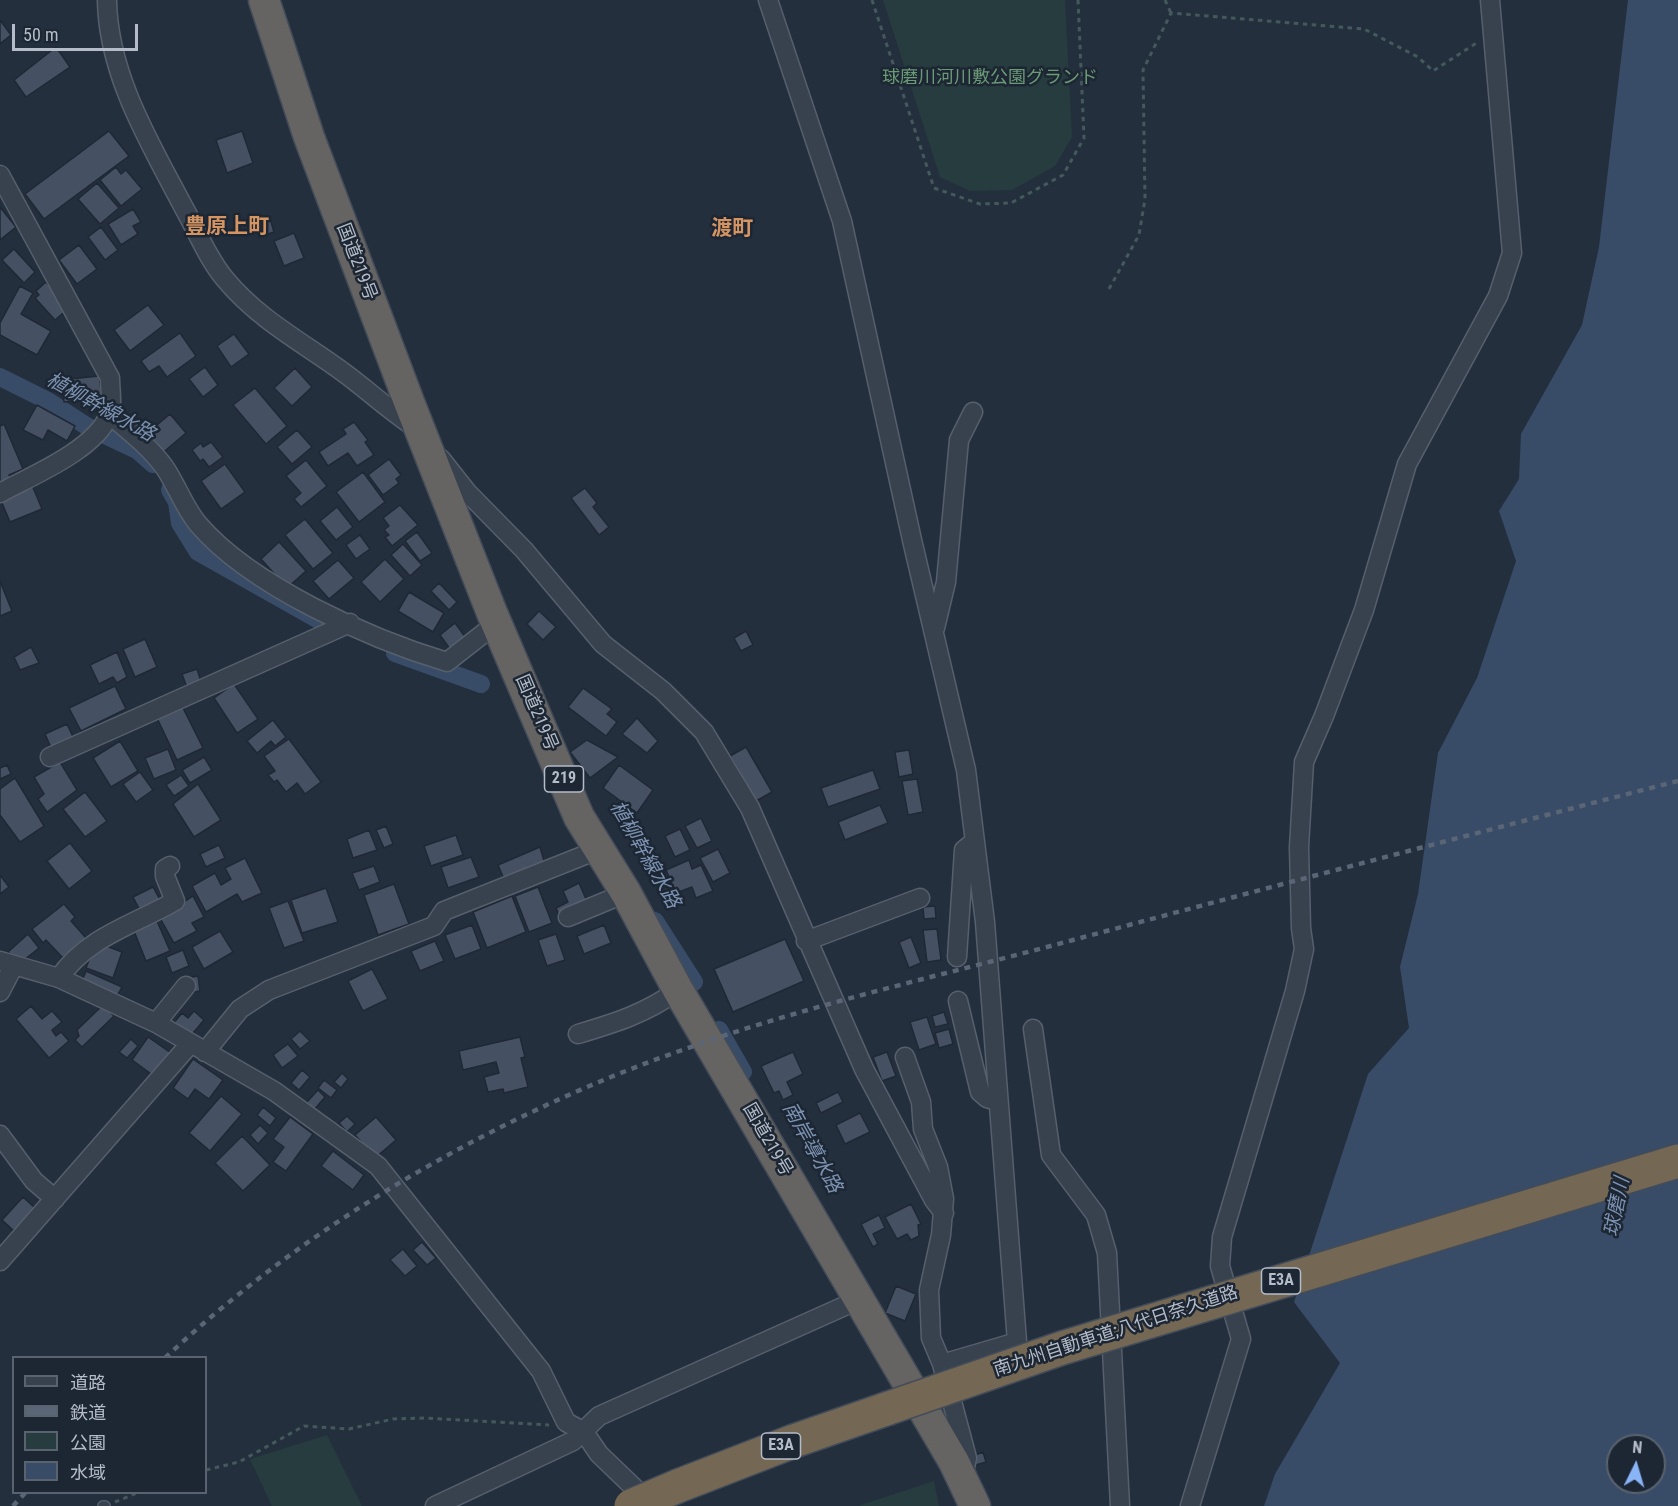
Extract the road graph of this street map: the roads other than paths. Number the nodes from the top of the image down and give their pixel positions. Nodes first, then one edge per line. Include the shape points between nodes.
1 (107, 0) edge
2 (264, 0) edge
3 (768, 0) edge
4 (1490, 0) edge
5 (0, 175) edge
6 (973, 412) dead end
7 (109, 414) junction
8 (423, 433) junction
9 (0, 493) edge
10 (350, 623) junction
11 (498, 626) junction
12 (934, 633) junction
13 (50, 757) dead end
14 (975, 841) junction
15 (600, 849) junction
16 (170, 866) dead end
17 (626, 893) junction
18 (920, 897) dead end
19 (568, 917) dead end
20 (806, 940) junction
21 (957, 957) dead end
22 (4, 962) edge
23 (59, 978) junction
24 (186, 986) dead end
25 (678, 990) junction
26 (0, 992) edge
27 (958, 1001) dead end
28 (156, 1023) junction
29 (1033, 1029) dead end
30 (578, 1034) dead end
31 (197, 1048) junction
32 (905, 1057) dead end
33 (998, 1101) junction
34 (0, 1134) edge
35 (1678, 1161) edge
36 (55, 1199) junction
37 (945, 1213) junction
38 (0, 1261) edge
39 (858, 1300) junction
40 (942, 1364) junction
41 (584, 1432) junction
42 (962, 1479) junction
43 (666, 1496) edge
44 (435, 1506) edge
45 (631, 1506) edge
46 (975, 1506) edge
47 (1120, 1506) edge
48 (1190, 1506) edge

1 - 8 street via 113,52 127,95 224,278 262,317 344,372
2 - 8 highway, 国道219号 / 219 via 309,137
3 - 12 street via 842,221
4 - 48 street via 1512,253 1498,296 1407,464 1364,610 1304,762 1299,848 1304,949 1222,1237 1220,1266 1241,1340
5 - 7 street via 110,378
6 - 12 street via 959,440 946,582
7 - 9 street via 98,431 71,454
7 - 10 street via 142,441 165,469 198,524 246,569
8 - 11 highway, 国道219号 / 219
8 - 20 street via 451,473 524,550 603,644 663,691 704,732 750,808
10 - 11 street via 390,644 447,662
10 - 13 street
11 - 15 highway, 国道219号 / 219 via 579,817
12 - 14 street via 966,770
14 - 21 street via 964,850
14 - 33 street
15 - 17 highway, 国道219号 / 219
15 - 31 street via 444,911 434,926 268,990
16 - 23 street via 165,869 165,876 176,901 94,941
17 - 19 street
17 - 25 highway, 国道219号 / 219
18 - 20 street
20 - 37 street via 864,1069 934,1200
22 - 23 street
22 - 26 street
23 - 28 street
24 - 28 street
25 - 30 street via 630,1018
25 - 39 highway, 国道219号 / 219
27 - 33 street via 980,1092
28 - 31 street
29 - 47 street via 1051,1155 1096,1215 1107,1253
31 - 36 street
31 - 41 street via 274,1091 378,1166 541,1371 566,1422
32 - 37 street via 921,1102 923,1130 938,1167
33 - 40 street via 1017,1342
34 - 36 street via 34,1181
35 - 43 highway, 南九州自動車道;八代日奈久道路 / E3A, bridge via 1085,1340 794,1440
36 - 38 street
37 - 40 street via 929,1290 931,1338
39 - 41 street via 598,1416
39 - 42 highway, 国道219号 / 219
40 - 42 street via 967,1458
41 - 43 street via 599,1454
41 - 44 street via 573,1441
42 - 46 highway, 国道219号 / 219
43 - 45 highway, 南九州自動車道;八代日奈久道路 / E3A, bridge

